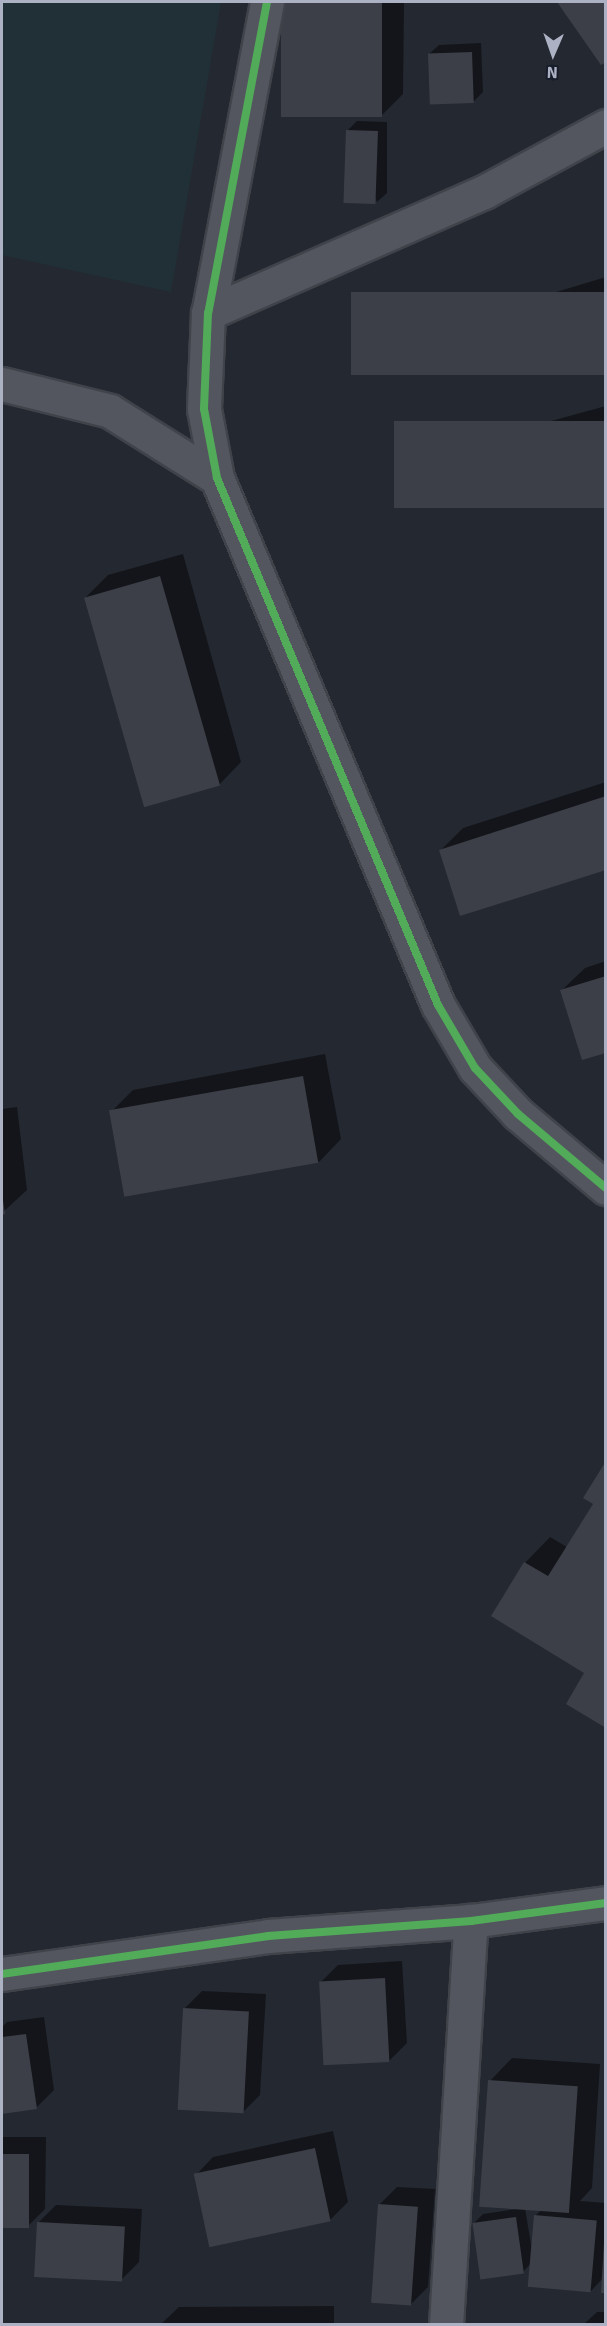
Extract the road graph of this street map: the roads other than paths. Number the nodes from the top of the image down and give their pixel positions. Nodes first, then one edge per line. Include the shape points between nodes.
1 (267, 2) edge
2 (606, 126) edge
3 (208, 313) junction
4 (2, 384) edge
5 (217, 478) junction
6 (606, 1188) edge
7 (606, 1903) edge
8 (471, 1922) junction
9 (2, 1974) edge
10 (446, 2325) edge

1 - 3 street
2 - 3 street via 484,192
3 - 5 street via 204,409
4 - 5 street via 110,411
5 - 6 street via 438,1005 475,1068 518,1114
7 - 8 street
8 - 9 street via 268,1936
8 - 10 street

